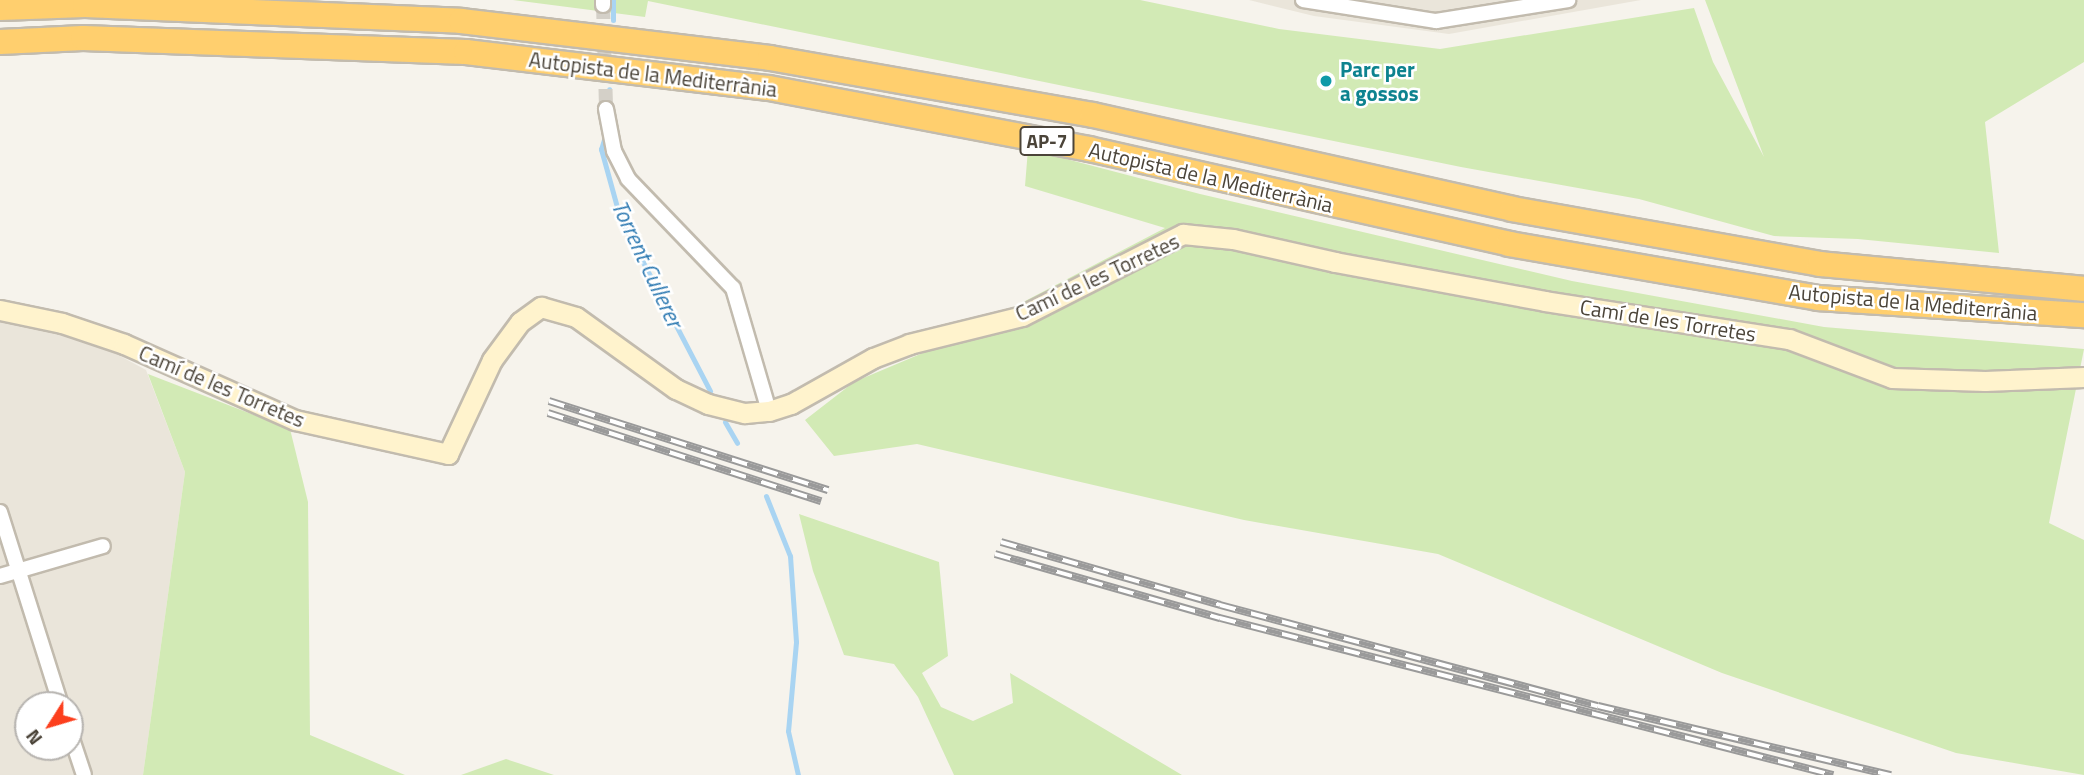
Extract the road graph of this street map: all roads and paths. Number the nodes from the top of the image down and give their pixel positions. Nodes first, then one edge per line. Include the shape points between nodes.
1 (1303, 0) edge
2 (1568, 0) edge
3 (0, 8) edge
4 (0, 42) edge
5 (606, 109) tunnel mouth
6 (2084, 289) edge
7 (0, 310) edge
8 (2084, 315) edge
9 (2084, 377) edge
10 (769, 411) junction
11 (0, 512) edge
12 (103, 546) dead end
13 (17, 571) junction
14 (0, 576) edge
15 (56, 691) edge

1 - 2 street via 1437,21
3 - 6 highway, Autopista de la Mediterrània / AP-7 via 85,5 461,21 770,58 1093,115 1512,209 1820,264
4 - 8 highway, Autopista de la Mediterrània / AP-7 via 83,38 466,52 769,88 1089,149 1509,244 1804,296
5 - 10 street via 614,151 628,179 733,288
7 - 10 street, Camí de les Torretes via 62,323 124,344 295,420 449,454 492,360 520,322 541,307 576,317 676,389 708,404 745,412
9 - 10 street, Camí de les Torretes via 1985,381 1892,377 1789,340 1545,302 1233,239 1184,234 1022,316 909,344
11 - 13 street
12 - 13 street
13 - 14 street
13 - 15 street

